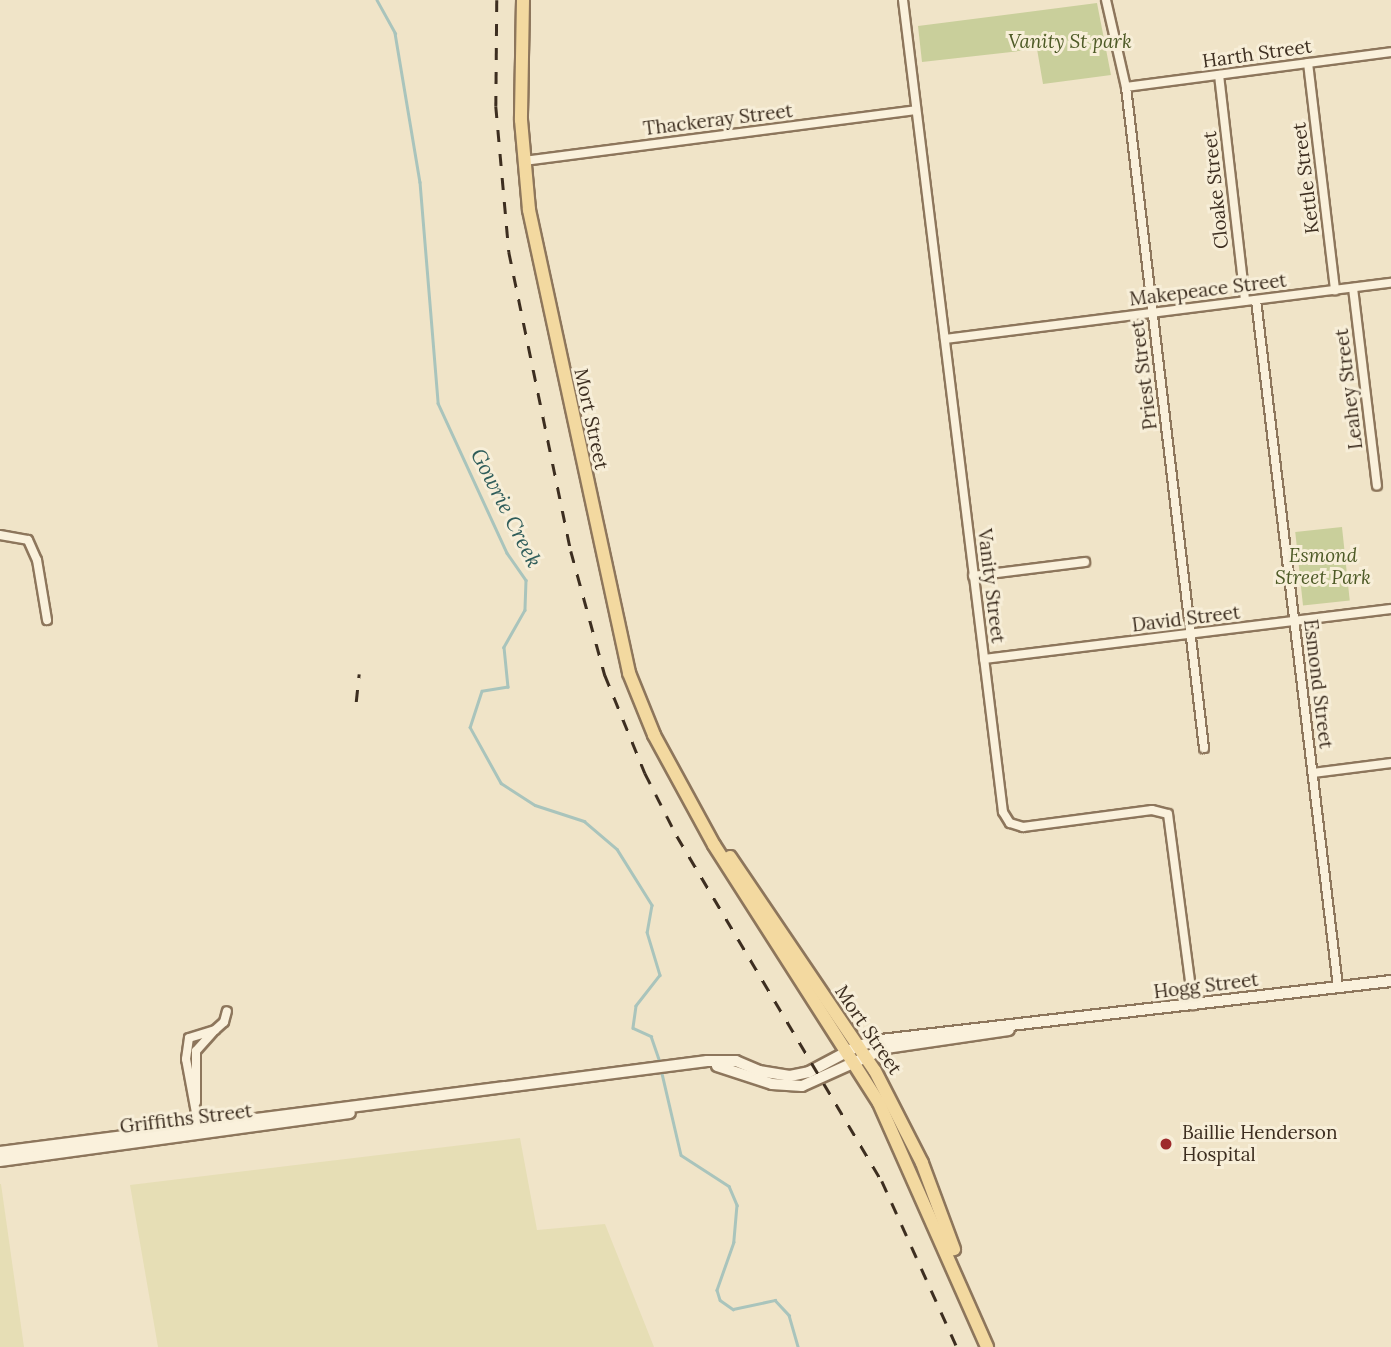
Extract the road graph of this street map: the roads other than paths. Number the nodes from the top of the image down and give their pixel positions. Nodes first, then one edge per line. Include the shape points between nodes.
1 (523, 0) edge
2 (903, 0) edge
3 (1106, 0) edge
4 (1391, 52) edge
5 (1308, 63) junction
6 (1219, 75) junction
7 (1126, 87) junction
8 (916, 110) junction
9 (524, 161) junction
10 (1391, 283) edge
11 (1353, 288) junction
12 (1335, 290) junction
13 (1256, 300) junction
14 (1245, 302) junction
15 (1152, 313) junction
16 (945, 339) junction
17 (1377, 486) dead end
18 (0, 535) edge
19 (1084, 562) dead end
20 (973, 576) junction
21 (1391, 609) edge
22 (47, 620) dead end
23 (1294, 620) junction
24 (1192, 634) junction
25 (984, 659) junction
26 (1204, 748) dead end
27 (1391, 763) edge
28 (1313, 773) junction
29 (1391, 981) edge
30 (1338, 988) junction
31 (1193, 1005) junction
32 (227, 1011) dead end
33 (1025, 1025) junction
34 (852, 1048) junction
35 (860, 1060) junction
36 (700, 1063) junction
37 (199, 1131) junction
38 (0, 1152) edge
39 (0, 1161) edge
40 (987, 1347) edge

1 - 9 main road, Mort Street
2 - 8 street, Vanity Street
3 - 7 street, Priest Street
4 - 5 street, Harth Street
5 - 6 street, Harth Street
5 - 12 street, Kettle Street
6 - 7 street, Harth Street
6 - 14 street, Cloake Street
7 - 15 street, Priest Street
8 - 9 street, Thackeray Street
8 - 16 street, Vanity Street
9 - 34 main road, Mort Street via 538,262 619,638 654,735 753,911
10 - 11 street, Makepeace Street
11 - 12 street, Makepeace Street
11 - 17 street, Leahey Street
12 - 13 street, Makepeace Street
13 - 14 street, Makepeace Street
13 - 23 street, Esmond Street
14 - 15 street, Makepeace Street
15 - 16 street, Makepeace Street
15 - 24 street, Priest Street
16 - 20 street, Vanity Street
18 - 22 street via 27,540 37,560
19 - 20 street
20 - 25 street, Vanity Street
21 - 23 street, David Street
23 - 24 street, David Street
23 - 28 street, Esmond Street
24 - 25 street, David Street
24 - 26 street, Priest Street
25 - 31 street, Vanity Street via 1003,812 1010,823 1023,827 1152,810 1168,814
27 - 28 street
28 - 30 street, Esmond Street
29 - 30 street, Hogg Street
30 - 31 street, Hogg Street
31 - 33 street, Hogg Street
32 - 37 street via 225,1023 189,1038 186,1059
33 - 34 street, Hogg Street
33 - 35 street, Hogg Street via 986,1037 886,1048
34 - 35 main road, Mort Street
34 - 36 street, Griffiths Street via 809,1072 790,1076 736,1061
35 - 36 street, Griffiths Street via 816,1081 788,1086
35 - 40 main road, Mort Street
36 - 37 street, Griffiths Street
37 - 38 street, Griffiths Street
37 - 39 street, Griffiths Street

